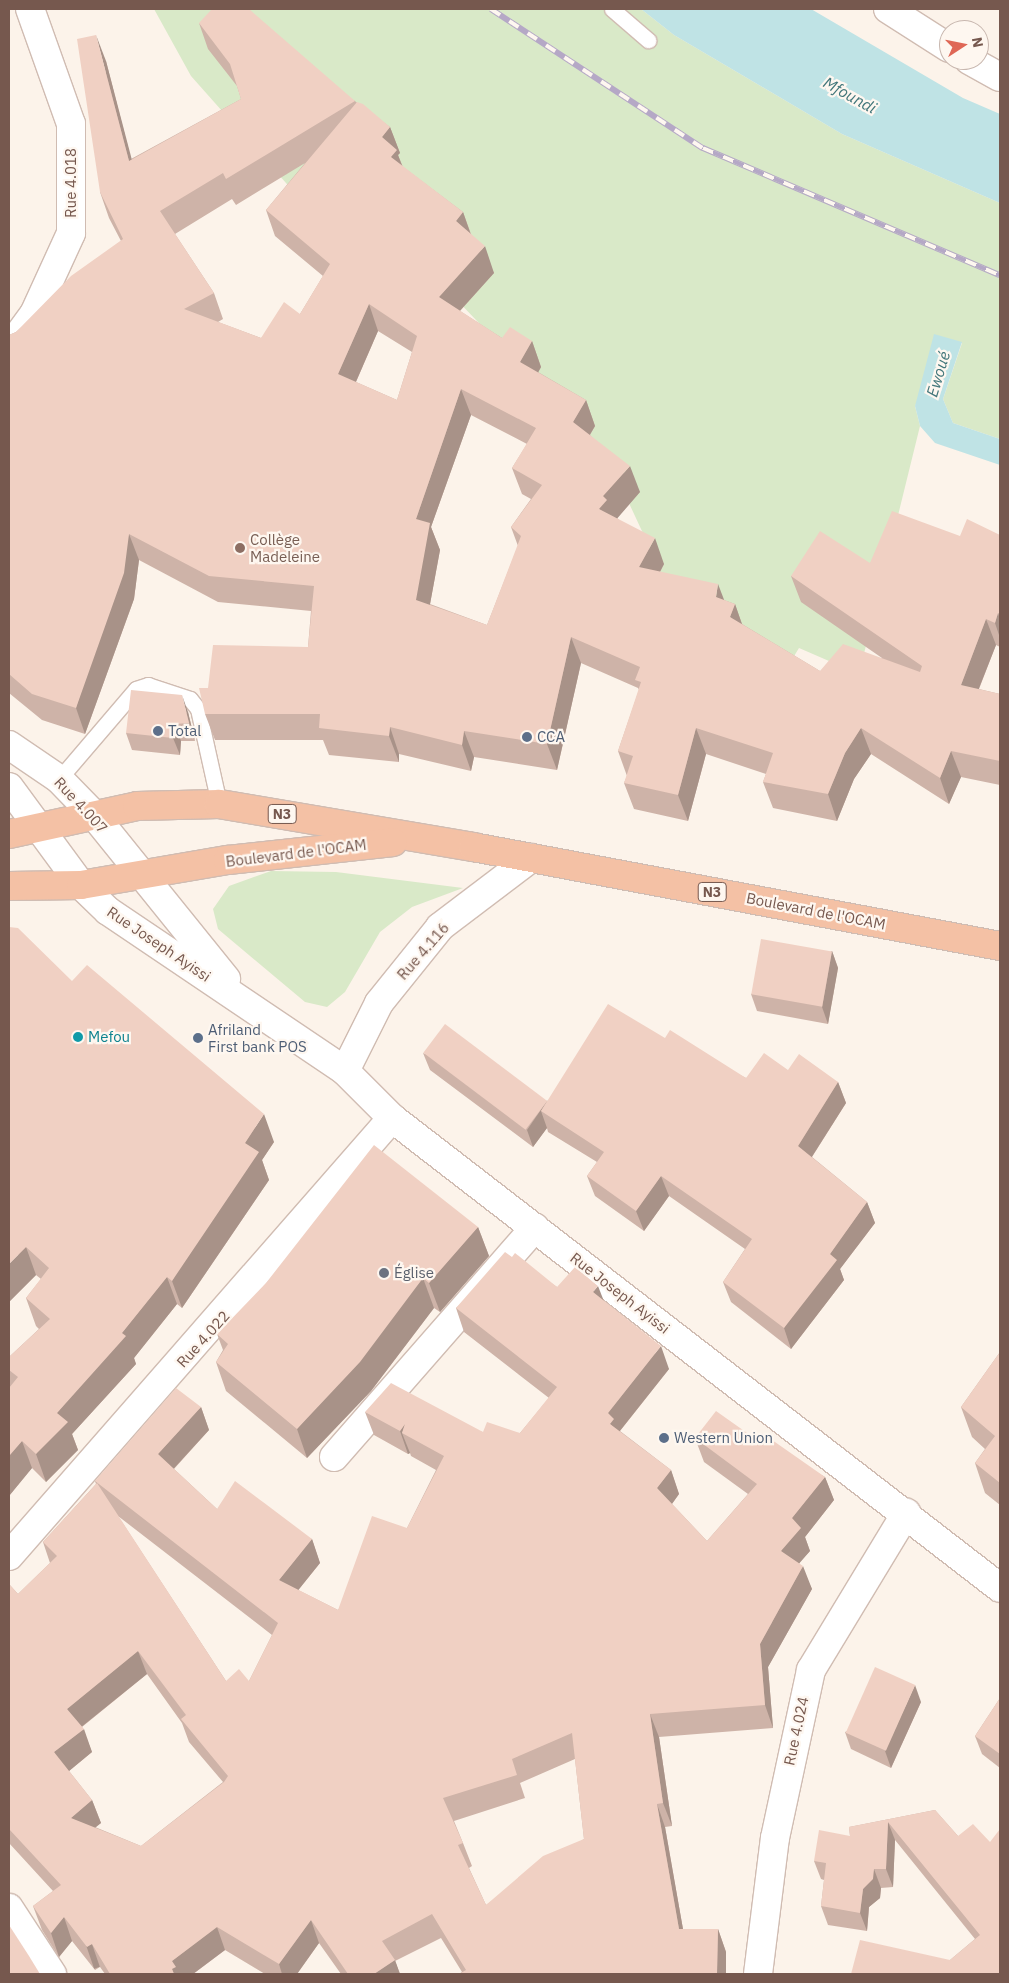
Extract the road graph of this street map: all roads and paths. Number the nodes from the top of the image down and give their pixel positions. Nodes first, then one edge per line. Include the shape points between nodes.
1 (30, 9) edge
2 (612, 9) edge
3 (888, 9) edge
4 (648, 40) dead end
5 (939, 42) edge
6 (987, 70) edge
7 (1000, 77) edge
8 (9, 348) edge
9 (9, 745) edge
10 (59, 779) junction
11 (9, 787) edge
12 (219, 804) junction
13 (93, 814) junction
14 (38, 827) junction
15 (9, 834) edge
16 (424, 839) junction
17 (531, 858) junction
18 (141, 877) junction
19 (81, 885) junction
20 (9, 886) edge
21 (1000, 946) edge
22 (241, 997) junction
23 (345, 1071) junction
24 (392, 1118) junction
25 (535, 1227) junction
26 (334, 1458) dead end
27 (906, 1513) junction
28 (9, 1556) edge
29 (1000, 1588) edge
30 (9, 1908) edge
31 (52, 1974) edge
32 (758, 1974) edge

1 - 8 street, Rue 4.018 via 71,124 71,233 34,314
2 - 4 lane
3 - 5 street
6 - 7 street
9 - 10 street, Rue 4.007
10 - 12 lane via 136,689 148,685 190,699 198,709
10 - 13 street, Rue 4.007
11 - 14 street
12 - 13 highway, Boulevard de l'OCAM / N3 via 137,806
12 - 16 highway, Boulevard de l'OCAM / N3
13 - 14 highway, N3
13 - 18 street, Rue 4.007
14 - 15 highway, N3
14 - 19 street
16 - 17 highway, Boulevard de l'OCAM / N3
16 - 18 highway, Boulevard de l'OCAM / N3
17 - 21 highway, Boulevard de l'OCAM / N3
17 - 23 street, Rue 4.116 via 440,927 379,1003
18 - 19 highway, N3
18 - 22 street, Rue Joseph Ayissi
19 - 20 highway, N3
19 - 22 street, Rue Joseph Ayissi via 108,911
22 - 23 street, Rue Joseph Ayissi
23 - 24 street, Rue Joseph Ayissi
24 - 25 street, Rue Joseph Ayissi
24 - 28 street, Rue 4.022 via 223,1316
25 - 26 street
25 - 27 street, Rue Joseph Ayissi
27 - 29 street, Rue Joseph Ayissi
27 - 32 street, Rue 4.024 via 811,1670 775,1838
30 - 31 street

